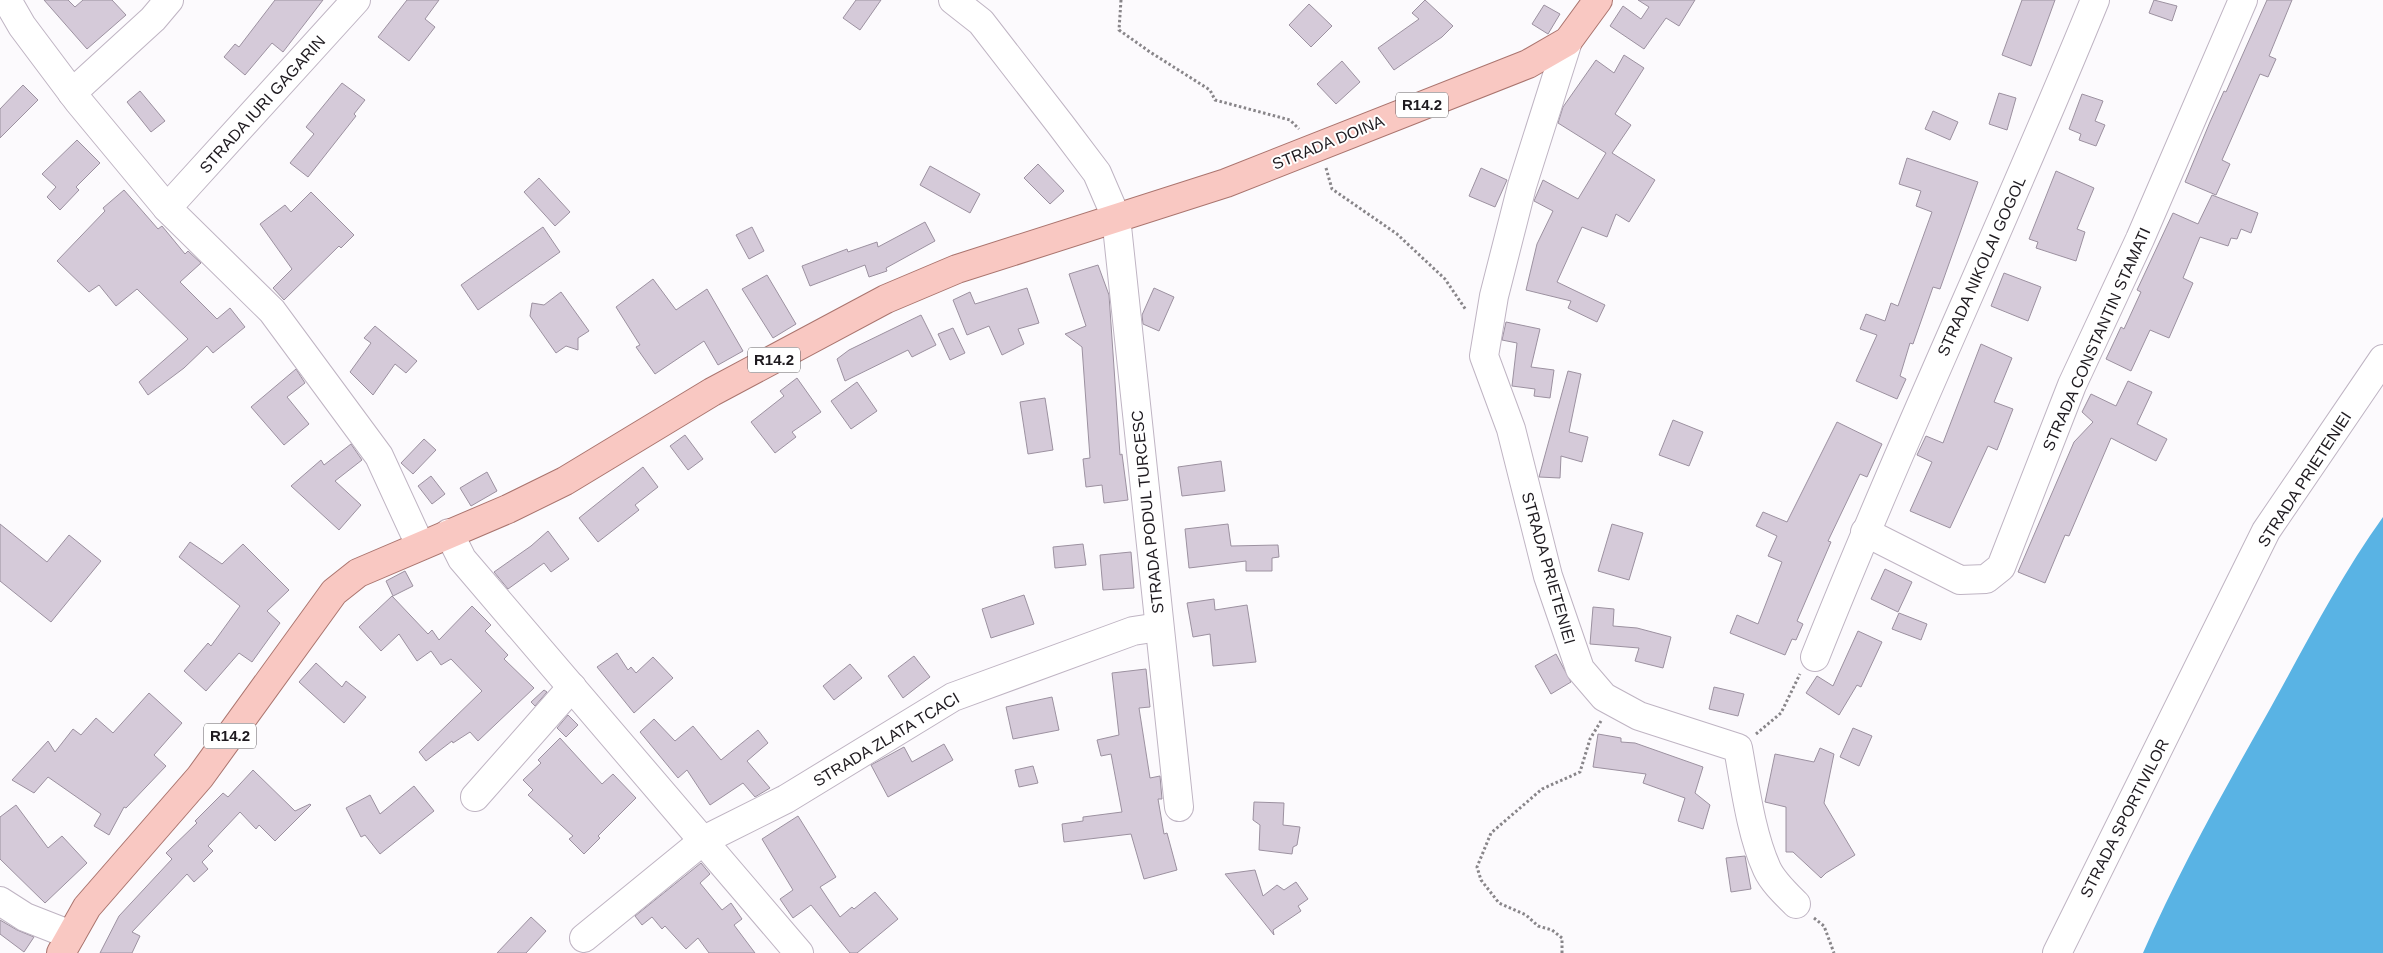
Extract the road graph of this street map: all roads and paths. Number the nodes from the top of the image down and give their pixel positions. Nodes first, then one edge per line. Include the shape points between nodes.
1 (7, 0) edge
2 (169, 0) edge
3 (356, 0) edge
4 (953, 0) edge
5 (1121, 0) edge
6 (1598, 0) edge
7 (2095, 0) edge
8 (2243, 0) edge
9 (1568, 42) junction
10 (72, 93) junction
11 (1310, 148) junction
12 (167, 208) junction
13 (1116, 217) junction
14 (1468, 313) dead end
15 (1484, 356) joint
16 (2383, 359) edge
17 (1865, 532) junction
18 (449, 533) junction
19 (420, 545) junction
20 (1159, 627) junction
21 (1815, 657) joint
22 (2191, 683) joint
23 (572, 687) junction
24 (1616, 704) junction
25 (1738, 748) junction
26 (475, 797) dead end
27 (1179, 807) dead end
28 (704, 840) junction
29 (0, 902) edge
30 (1796, 904) joint
31 (584, 938) dead end
32 (66, 944) edge
33 (798, 953) edge
34 (1562, 953) edge
35 (1834, 953) edge
36 (2057, 953) edge

1 - 10 street via 22,26
2 - 10 street via 153,19
3 - 12 street, STRADA IURI GAGARIN
4 - 13 street via 981,22 1097,173
5 - 11 path via 1120,30 1210,90 1215,100 1290,120 1309,139
6 - 9 main road, STRADA DOINA / R14.2
7 - 17 street, STRADA NIKOLAI GOGOL
8 - 17 street, STRADA CONSTANTIN STAMATI via 2140,239 2072,384 2001,567 1986,579 1960,580
9 - 11 main road, STRADA DOINA / R14.2 via 1528,64
9 - 15 street, STRADA DOINA via 1522,186 1494,296
10 - 12 street
11 - 13 main road, STRADA DOINA / R14.2 via 1226,183
11 - 14 path via 1325,166 1332,189 1397,234 1445,278
12 - 19 street via 272,311 379,456
13 - 18 main road, R14.2 via 957,269 886,299 712,392 565,481
13 - 20 street, STRADA PODUL TURCESC
15 - 24 street, STRADA PRIETENIEI via 1510,429 1548,576 1580,669 1604,697
16 - 22 street, STRADA PRIETENIEI via 2266,531
17 - 21 street, STRADA NIKOLAI GOGOL
18 - 19 main road, R14.2
18 - 23 street via 462,559
19 - 32 main road, R14.2 via 358,573 334,592 200,777 87,907
20 - 27 street, STRADA PODUL TURCESC
20 - 28 street, STRADA ZLATA TCACI via 1133,631 953,697 786,799
21 - 25 path via 1805,663 1781,713
22 - 36 street, STRADA SPORTIVILOR
23 - 26 street
23 - 28 street
24 - 25 street, STRADA PRIETENIEI via 1639,716
24 - 34 path via 1590,739 1580,772 1542,789 1491,833 1477,867 1480,880 1499,903 1526,915 1538,926 1552,930 1562,938
25 - 30 street via 1767,869
28 - 31 street, STRADA ZLATA TCACI
28 - 33 street
29 - 32 street
30 - 35 path via 1824,926

